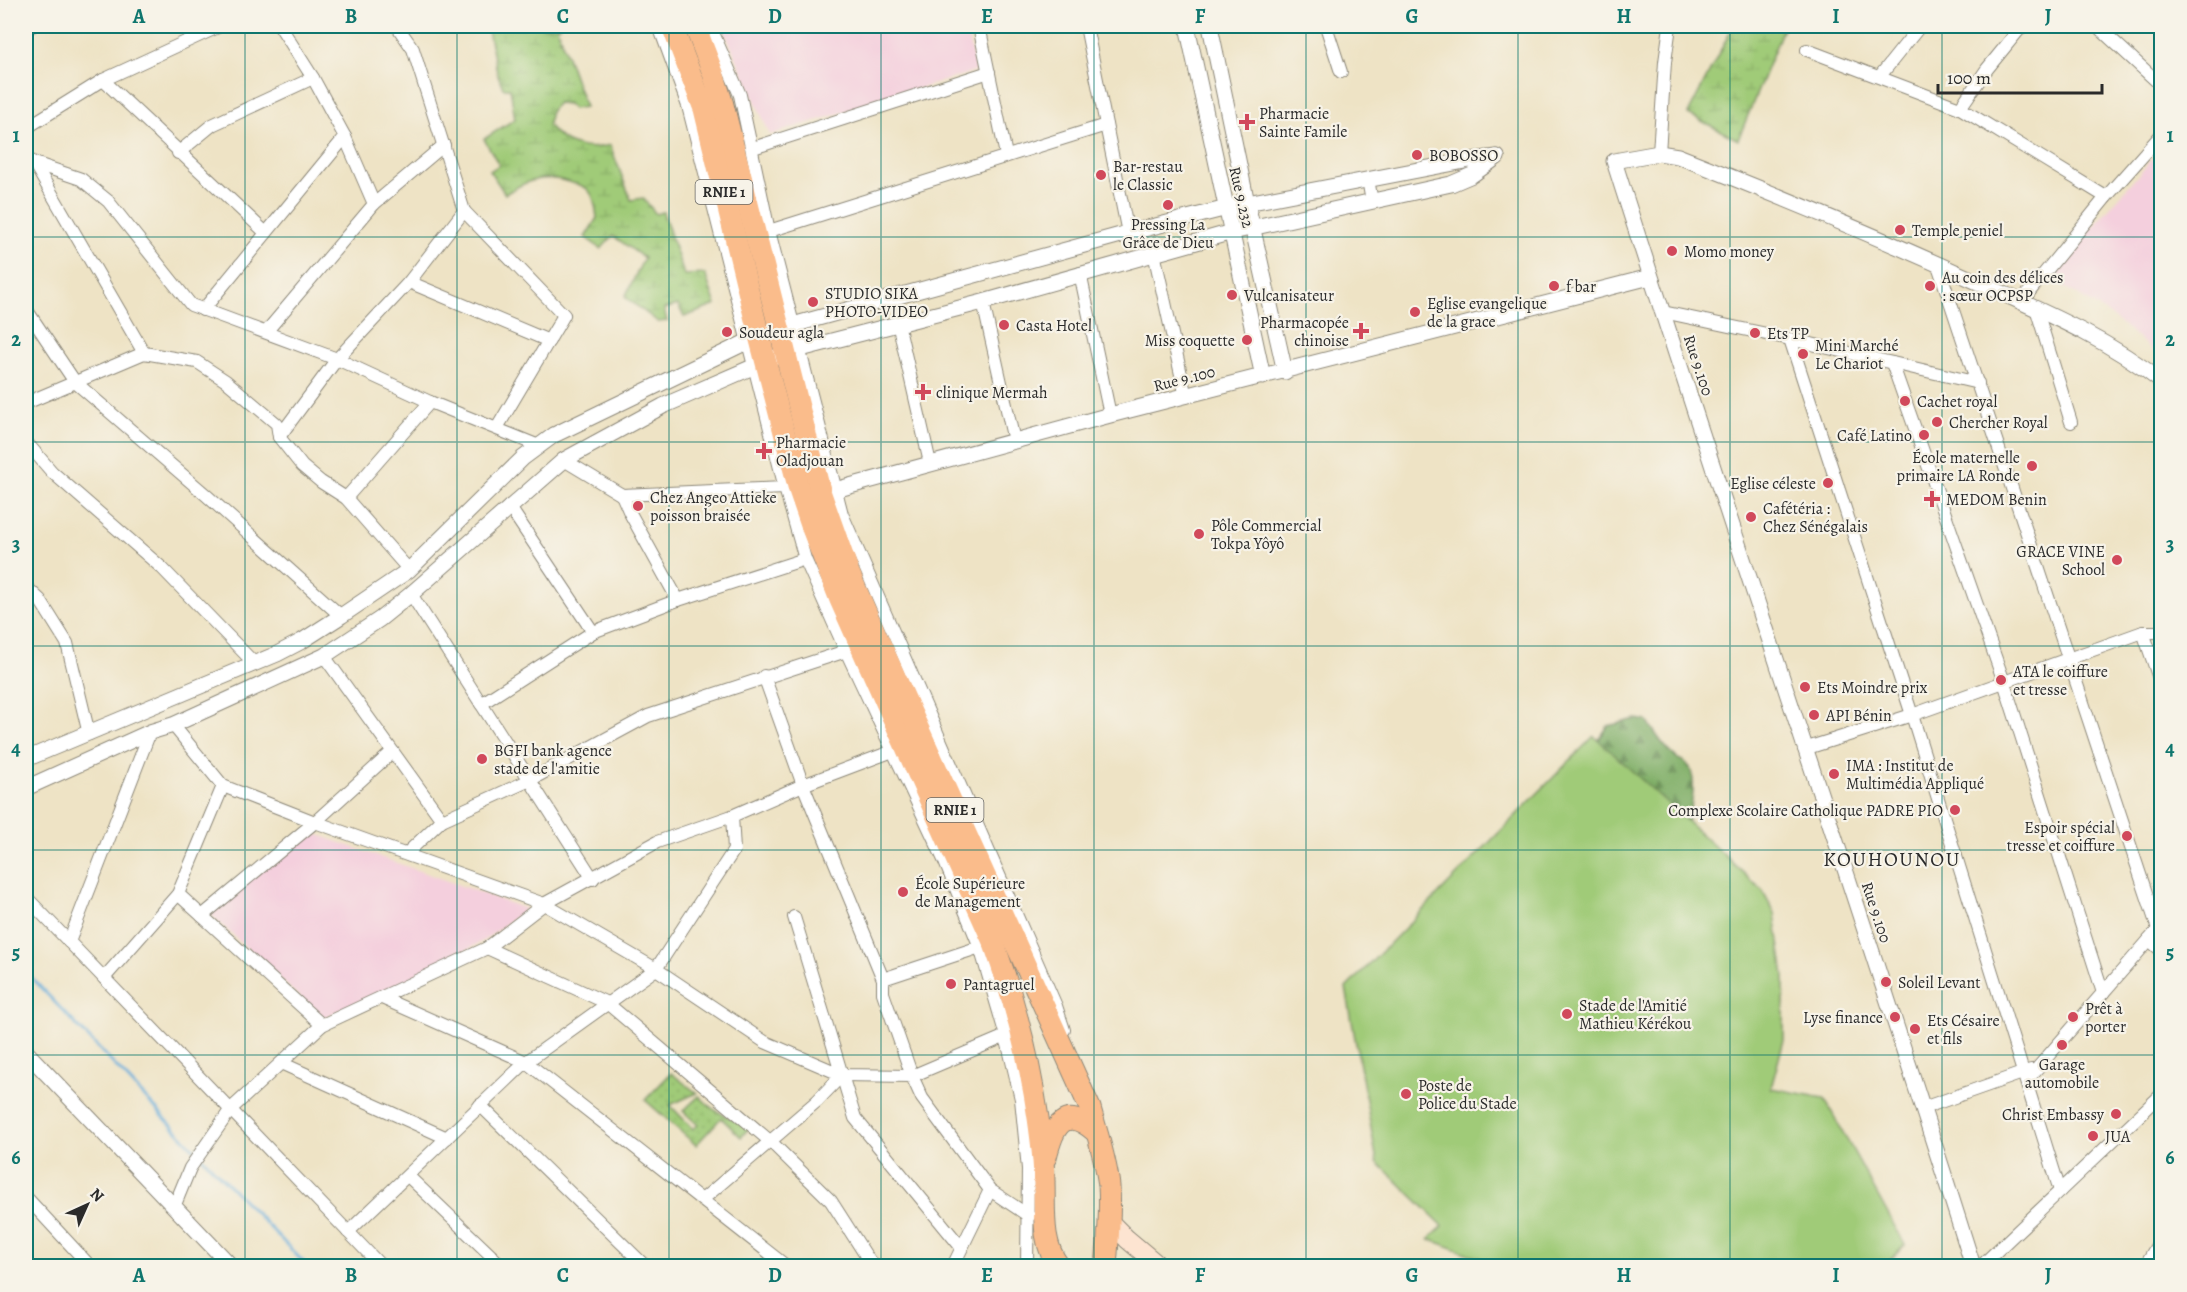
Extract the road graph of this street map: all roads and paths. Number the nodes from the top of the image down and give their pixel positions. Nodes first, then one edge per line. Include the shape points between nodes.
1 (32, 26) edge
2 (220, 26) edge
3 (279, 26) edge
4 (397, 26) edge
5 (659, 26) edge
6 (672, 26) edge
7 (694, 26) edge
8 (710, 26) edge
9 (979, 26) edge
10 (1086, 26) edge
11 (1187, 26) edge
12 (1210, 26) edge
13 (1326, 26) edge
14 (1670, 26) edge
15 (1920, 26) edge
16 (2022, 26) edge
17 (2097, 26) edge
18 (26, 28) edge
19 (1807, 50) dead end
20 (989, 72) junction
21 (1341, 72) dead end
22 (1880, 76) junction
23 (314, 78) junction
24 (103, 80) junction
25 (2162, 86) edge
26 (1960, 108) junction
27 (1106, 125) junction
28 (26, 128) edge
29 (2162, 134) edge
30 (345, 137) junction
31 (444, 145) junction
32 (753, 148) junction
33 (178, 153) junction
34 (1659, 153) junction
35 (1006, 155) junction
36 (30, 161) edge
37 (1368, 179) junction
38 (2106, 197) junction
39 (1372, 202) junction
40 (1247, 203) junction
41 (374, 204) junction
42 (1226, 209) junction
43 (464, 211) junction
44 (1253, 227) junction
45 (769, 231) junction
46 (1232, 232) junction
47 (266, 233) junction
48 (1128, 233) junction
49 (1154, 253) junction
50 (1938, 265) junction
51 (1080, 273) junction
52 (1650, 277) junction
53 (409, 282) junction
54 (983, 302) junction
55 (2021, 302) junction
56 (2036, 308) junction
57 (26, 309) edge
58 (203, 310) junction
59 (1663, 312) junction
60 (898, 323) junction
61 (266, 332) junction
62 (770, 333) junction
63 (1790, 339) junction
64 (549, 341) junction
65 (144, 353) junction
66 (776, 358) junction
67 (337, 359) junction
68 (1892, 363) junction
69 (1285, 372) junction
70 (1263, 376) junction
71 (2159, 376) edge
72 (75, 382) junction
73 (1978, 384) junction
74 (1186, 397) junction
75 (430, 402) junction
76 (26, 403) edge
77 (1110, 415) junction
78 (2071, 422) dead end
79 (497, 428) junction
80 (279, 437) junction
81 (1014, 441) junction
82 (26, 442) edge
83 (539, 446) junction
84 (564, 460) junction
85 (930, 464) junction
86 (785, 488) junction
87 (835, 490) junction
88 (622, 495) junction
89 (345, 498) junction
90 (509, 506) junction
91 (806, 559) junction
92 (409, 570) junction
93 (26, 587) edge
94 (411, 594) junction
95 (678, 600) junction
96 (341, 616) junction
97 (593, 632) junction
98 (2143, 632) junction
99 (2162, 632) edge
100 (846, 651) junction
101 (324, 656) junction
102 (2069, 658) junction
103 (255, 664) junction
104 (764, 676) junction
105 (2004, 682) junction
106 (2162, 687) edge
107 (482, 704) junction
108 (1912, 715) junction
109 (173, 725) junction
110 (150, 732) junction
111 (89, 734) junction
112 (1804, 748) junction
113 (893, 751) junction
114 (392, 753) junction
115 (26, 758) edge
116 (530, 780) junction
117 (803, 785) junction
118 (223, 786) junction
119 (26, 788) edge
120 (732, 816) junction
121 (442, 820) junction
122 (315, 822) junction
123 (406, 854) junction
124 (593, 879) junction
125 (178, 894) junction
126 (26, 897) edge
127 (544, 904) junction
128 (202, 916) junction
129 (794, 917) dead end
130 (2160, 927) edge
131 (2149, 940) junction
132 (69, 942) junction
133 (980, 947) junction
134 (487, 948) junction
135 (2162, 951) edge
136 (656, 969) junction
137 (105, 978) junction
138 (883, 979) junction
139 (2103, 993) junction
140 (382, 998) junction
141 (607, 1003) junction
142 (322, 1025) junction
143 (1006, 1036) junction
144 (26, 1052) edge
145 (526, 1062) junction
146 (281, 1063) junction
147 (842, 1075) junction
148 (912, 1076) junction
149 (2025, 1077) junction
150 (2162, 1094) edge
151 (480, 1105) junction
152 (1090, 1108) junction
153 (1923, 1108) junction
154 (231, 1109) junction
155 (1096, 1132) junction
156 (447, 1138) junction
157 (771, 1142) junction
158 (1044, 1164) junction
159 (408, 1176) junction
160 (990, 1190) junction
161 (2060, 1191) junction
162 (26, 1197) edge
163 (702, 1200) junction
164 (174, 1207) junction
165 (1037, 1222) junction
166 (1110, 1222) junction
167 (348, 1232) junction
168 (2162, 1237) edge
169 (961, 1247) junction
170 (90, 1266) edge
171 (231, 1266) edge
172 (381, 1266) edge
173 (502, 1266) edge
174 (645, 1266) edge
175 (786, 1266) edge
176 (875, 1266) edge
177 (953, 1266) edge
178 (1028, 1266) edge
179 (1041, 1266) edge
180 (1059, 1266) edge
181 (1106, 1266) edge
182 (1159, 1266) edge
183 (1973, 1266) edge
184 (1981, 1266) edge
185 (2145, 1266) edge

1 - 18 street
2 - 24 street
3 - 23 street
4 - 31 street via 413,49
5 - 62 street
6 - 62 highway, RNIE 1 via 704,109
7 - 62 highway, RNIE 1 via 723,105
8 - 32 street via 740,95
9 - 20 street
10 - 27 street
11 - 42 street, Rue 9.232
12 - 40 street, Rue 9.232
13 - 21 street
14 - 34 street
15 - 22 street
16 - 26 street
17 - 25 street
19 - 22 street
20 - 32 street
20 - 35 street
22 - 26 street
23 - 30 street
23 - 33 street via 212,125
24 - 28 street
24 - 33 street
26 - 38 street
27 - 35 street
27 - 48 street
29 - 38 street
30 - 41 street
30 - 47 street
31 - 41 street
31 - 43 street
32 - 45 street
33 - 47 street
34 - 50 street via 1678,156 1801,205
34 - 52 street via 1614,161
35 - 45 street
36 - 58 street via 81,179 108,201 191,305
36 - 65 street
37 - 39 street
37 - 39 street via 1497,157 1452,184
37 - 40 street
38 - 55 street
39 - 44 street
40 - 42 street
40 - 44 street, Rue 9.232
41 - 61 street
42 - 46 street, Rue 9.232
42 - 48 street
43 - 53 street
43 - 64 street via 564,315
44 - 46 street
44 - 69 street, Rue 9.232
45 - 62 street
46 - 49 street
46 - 70 street, Rue 9.232
47 - 58 street
48 - 62 street
49 - 51 street
49 - 74 street
50 - 55 street
50 - 73 street
51 - 54 street
51 - 77 street
52 - 59 street, Rue 9.100
52 - 69 street, Rue 9.100
53 - 64 street
53 - 67 street
54 - 60 street
54 - 81 street
55 - 56 street
56 - 71 street via 2104,342
56 - 78 street
57 - 72 street
58 - 61 street
59 - 63 street
59 - 112 street, Rue 9.100
60 - 66 street
60 - 85 street
61 - 67 street
62 - 66 highway, RNIE 1
62 - 66 street
62 - 83 street via 615,404
63 - 68 street
63 - 108 street
64 - 79 street
65 - 72 street
65 - 80 street via 197,362 277,424
66 - 84 street via 663,406
66 - 86 street
66 - 87 street
66 - 152 highway, RNIE 1 via 849,573
66 - 158 highway, RNIE 1 via 799,490 825,565 1008,981 1027,1053
67 - 75 street
67 - 80 street
68 - 73 street
68 - 105 street
69 - 70 street, Rue 9.100
70 - 74 street, Rue 9.100
72 - 76 street
72 - 96 street
73 - 102 street
74 - 77 street, Rue 9.100
75 - 79 street
75 - 89 street
77 - 81 street, Rue 9.100
79 - 83 street
80 - 89 street via 302,466
81 - 85 street, Rue 9.100
82 - 103 street via 52,472 162,568
83 - 92 street
84 - 88 street
84 - 90 street
85 - 87 street, Rue 9.100
86 - 88 street
86 - 91 street
87 - 152 street via 842,514 1056,1006
88 - 95 street
89 - 92 street
90 - 94 street
90 - 97 street
91 - 95 street
91 - 100 street
92 - 96 street
93 - 111 street via 40,600 67,643
94 - 101 street
94 - 107 street
95 - 97 street
96 - 103 street
97 - 107 street
98 - 99 street
98 - 102 street
98 - 106 street
100 - 104 street
100 - 113 street
101 - 109 street
101 - 114 street
102 - 105 street
102 - 130 street
103 - 111 street
104 - 116 street via 648,716
104 - 117 street
105 - 108 street
105 - 139 street
107 - 116 street
108 - 112 street
108 - 149 street
109 - 110 street
109 - 118 street
110 - 119 street
110 - 132 street
111 - 115 street
112 - 153 street, Rue 9.100
113 - 117 street
113 - 133 street
114 - 121 street
114 - 122 street
116 - 121 street
116 - 124 street
117 - 120 street
117 - 138 street
118 - 122 street
118 - 125 street
120 - 124 street via 657,842
120 - 136 street via 734,850
121 - 123 street
122 - 123 street
122 - 128 street
123 - 127 street
124 - 127 street
125 - 128 street
125 - 137 street
126 - 132 street
127 - 134 street
127 - 136 street
128 - 142 street
129 - 147 street
130 - 131 street
131 - 135 street
131 - 139 street
132 - 137 street
133 - 138 street
133 - 143 street
134 - 140 street
134 - 141 street
136 - 141 street
136 - 147 street via 765,1042
137 - 154 street
138 - 148 street via 884,993
139 - 149 street via 2038,1068
140 - 142 street
140 - 145 street
141 - 145 street
141 - 157 street
142 - 146 street
143 - 148 street
143 - 165 street via 1024,1120
144 - 164 street
145 - 151 street
145 - 163 street
146 - 154 street
146 - 156 street
147 - 148 street
147 - 157 street
147 - 169 street via 855,1118
148 - 160 street via 922,1098
149 - 153 street
149 - 161 street
150 - 161 street
151 - 156 street
151 - 174 street
152 - 155 highway, RNIE 1
153 - 183 street, Rue 9.100
154 - 164 street via 190,1168
154 - 167 street
155 - 158 highway via 1078,1120 1064,1121 1052,1134
155 - 166 highway, RNIE 1 via 1109,1186
156 - 159 street
157 - 163 street
157 - 176 street via 831,1201
158 - 165 highway, RNIE 1
159 - 167 street
159 - 173 street
160 - 165 street
160 - 169 street
161 - 184 street
162 - 170 street
163 - 175 street
164 - 171 street
165 - 178 street
165 - 179 highway, RNIE 1
165 - 180 highway
166 - 181 highway, RNIE 1
166 - 182 main road
167 - 172 street
168 - 185 street
169 - 177 street

